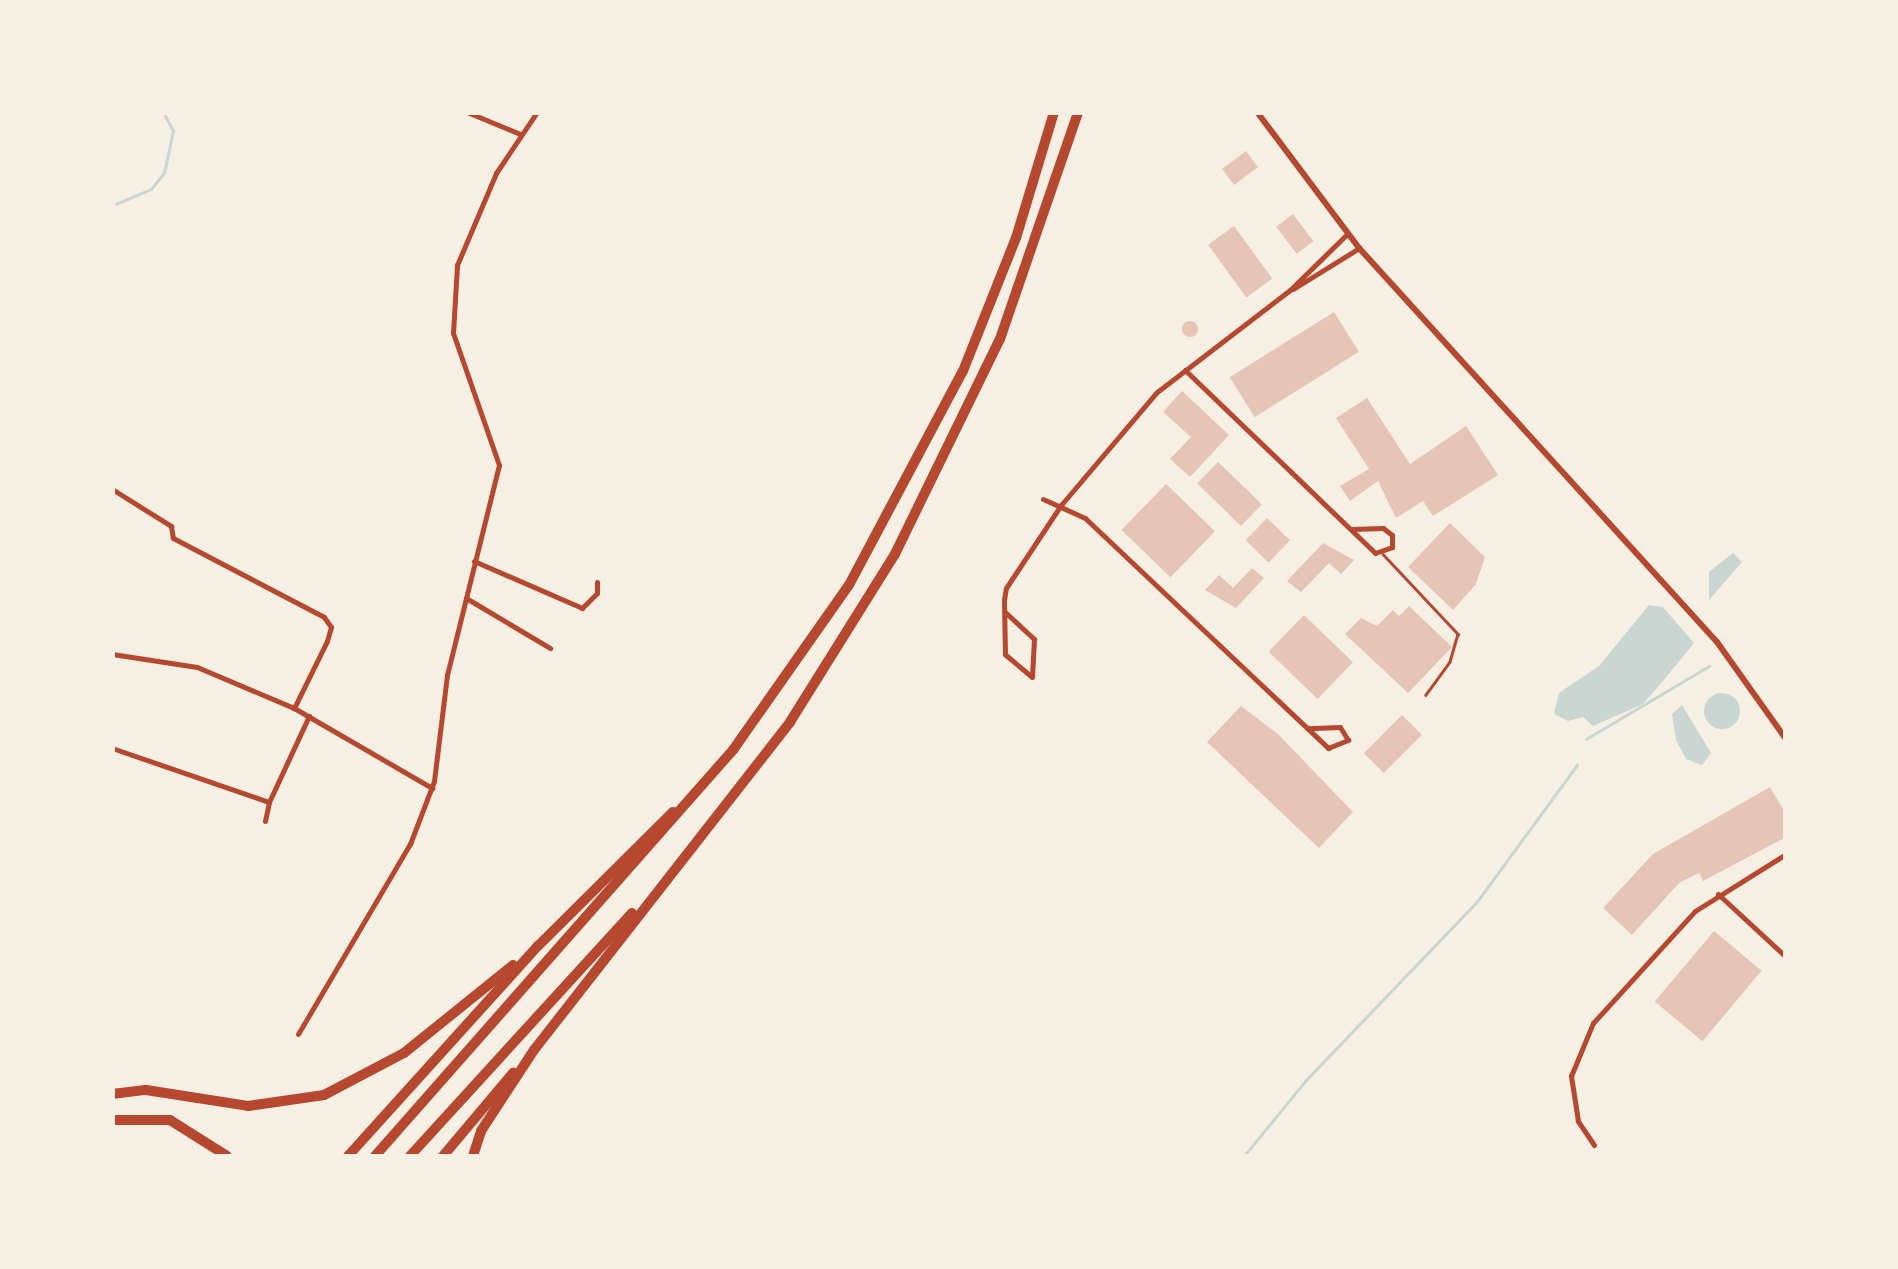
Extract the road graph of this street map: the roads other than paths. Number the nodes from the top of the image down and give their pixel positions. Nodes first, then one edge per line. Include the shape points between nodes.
1 (468, 112) edge
2 (538, 112) edge
3 (1054, 112) edge
4 (1078, 112) edge
5 (1258, 112) edge
6 (520, 134) junction
7 (1347, 234) junction
8 (1358, 248) junction
9 (1290, 290) junction
10 (1185, 370) junction
11 (112, 489) edge
12 (1044, 499) dead end
13 (1061, 505) junction
14 (1352, 529) junction
15 (1383, 554) junction
16 (474, 560) junction
17 (597, 582) dead end
18 (466, 598) junction
19 (1005, 612) junction
20 (550, 648) dead end
21 (112, 654) edge
22 (1426, 695) dead end
23 (294, 708) junction
24 (309, 716) junction
25 (1307, 728) junction
26 (1786, 739) edge
27 (112, 748) edge
28 (701, 785) junction
29 (432, 788) junction
30 (269, 802) junction
31 (265, 821) dead end
32 (1786, 854) edge
33 (673, 870) junction
34 (1718, 894) junction
35 (538, 946) junction
36 (1786, 957) edge
37 (298, 1034) dead end
38 (534, 1050) junction
39 (112, 1094) edge
40 (112, 1120) edge
41 (1594, 1144) dead end
42 (227, 1156) edge
43 (348, 1156) edge
44 (375, 1156) edge
45 (410, 1156) edge
46 (443, 1156) edge
47 (473, 1156) edge

1 - 6 street
2 - 6 street
3 - 28 highway via 1016,238 931,440 849,585
4 - 33 highway via 1000,339 895,554 790,722
5 - 7 street
6 - 16 street via 484,196 457,264 454,333 498,465
7 - 8 street
7 - 9 street
8 - 9 street
8 - 26 street via 1716,642
9 - 10 street
10 - 13 street via 1130,418
10 - 14 street
11 - 23 street via 170,526 173,538 324,617 331,628 327,641
12 - 13 street
13 - 19 street via 1006,588
13 - 25 street via 1085,518
14 - 15 street
14 - 15 street via 1389,530 1393,544
15 - 22 lane via 1458,634 1450,662
16 - 17 street via 582,608 597,593
16 - 18 street
18 - 20 street
18 - 29 street via 441,705
19 - 19 street via 1005,654 1032,677 1034,639
21 - 23 street via 197,668
23 - 24 street
24 - 29 street
24 - 30 street
25 - 25 street via 1328,748 1348,740 1340,727
27 - 30 street
28 - 35 highway
28 - 44 highway
29 - 37 street via 410,844
30 - 31 street
32 - 34 street
33 - 38 highway
33 - 45 highway
34 - 36 street
34 - 41 street via 1676,929 1579,1047 1571,1076 1574,1100
35 - 39 highway via 404,1053 324,1095 248,1106 146,1090
35 - 43 highway
38 - 46 highway
38 - 47 highway via 481,1131
40 - 42 highway via 170,1120

